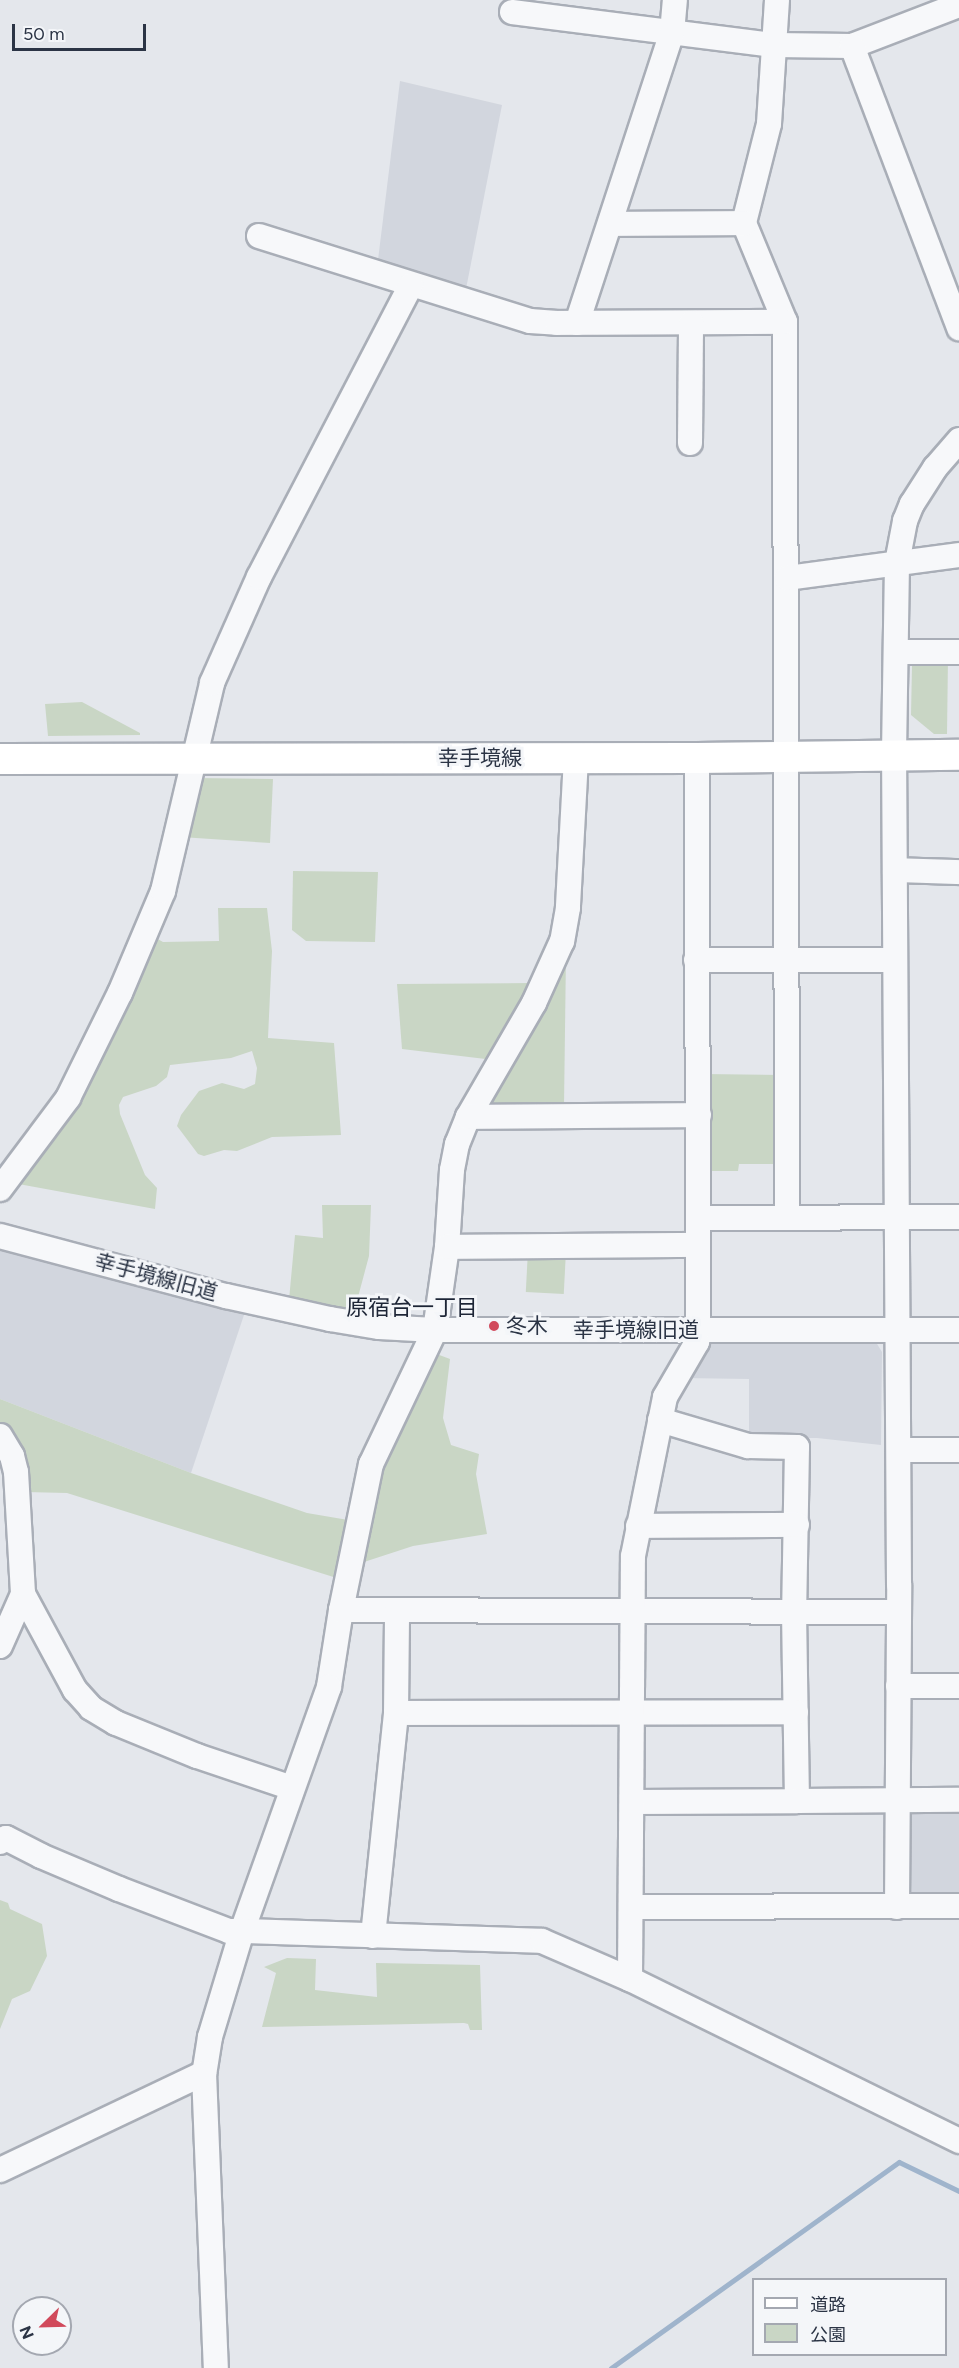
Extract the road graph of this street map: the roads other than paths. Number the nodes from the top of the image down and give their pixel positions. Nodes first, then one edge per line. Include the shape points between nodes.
1 (675, 0) edge
2 (777, 0) edge
3 (959, 5) edge
4 (512, 12) dead end
5 (672, 33) junction
6 (774, 45) junction
7 (852, 46) junction
8 (744, 223) junction
9 (610, 224) junction
10 (259, 236) dead end
11 (411, 285) junction
12 (785, 322) junction
13 (578, 323) junction
14 (691, 323) junction
15 (959, 328) edge
16 (959, 440) edge
17 (690, 443) dead end
18 (959, 555) edge
19 (897, 563) junction
20 (787, 578) junction
21 (896, 652) junction
22 (959, 652) edge
23 (894, 754) junction
24 (959, 754) edge
25 (785, 756) junction
26 (576, 758) junction
27 (697, 758) junction
28 (0, 759) edge
29 (193, 759) junction
30 (895, 870) junction
31 (959, 872) edge
32 (696, 960) junction
33 (788, 960) junction
34 (895, 960) junction
35 (699, 1115) junction
36 (468, 1118) junction
37 (0, 1189) edge
38 (787, 1216) junction
39 (897, 1217) junction
40 (959, 1217) edge
41 (698, 1218) junction
42 (0, 1236) edge
43 (697, 1245) junction
44 (447, 1246) junction
45 (435, 1330) junction
46 (698, 1330) junction
47 (897, 1330) junction
48 (959, 1330) edge
49 (660, 1420) junction
50 (0, 1436) edge
51 (899, 1450) junction
52 (959, 1450) edge
53 (797, 1525) junction
54 (638, 1527) junction
55 (10, 1528) edge
56 (23, 1594) junction
57 (341, 1610) junction
58 (397, 1610) junction
59 (631, 1610) junction
60 (794, 1611) junction
61 (899, 1612) junction
62 (0, 1646) edge
63 (898, 1686) junction
64 (959, 1686) edge
65 (632, 1711) junction
66 (796, 1712) junction
67 (396, 1713) junction
68 (292, 1788) junction
69 (897, 1800) junction
70 (959, 1800) edge
71 (797, 1801) junction
72 (632, 1802) junction
73 (0, 1842) edge
74 (633, 1906) junction
75 (959, 1906) edge
76 (897, 1907) junction
77 (242, 1931) junction
78 (373, 1936) junction
79 (630, 1979) junction
80 (204, 2073) junction
81 (959, 2141) edge
82 (0, 2170) edge
83 (216, 2368) edge

1 - 5 street
2 - 6 street
3 - 7 street
4 - 5 street
5 - 6 street
5 - 9 street
6 - 7 street
6 - 8 street via 769,124
7 - 15 street
8 - 9 street
8 - 12 street
9 - 13 street
10 - 11 street
11 - 13 street via 530,321
11 - 29 street via 234,631 212,683
12 - 14 street
12 - 20 street
13 - 14 street
14 - 17 street
16 - 19 street via 912,504
18 - 19 street
19 - 20 street
19 - 21 street
20 - 25 street
21 - 22 street
21 - 23 street
23 - 24 main road, 幸手境線
23 - 25 main road, 幸手境線
23 - 30 street
25 - 27 main road, 幸手境線
25 - 33 street
26 - 27 main road, 幸手境線
26 - 29 main road, 幸手境線
26 - 36 street via 568,908 562,941 534,1003
27 - 32 street
28 - 29 main road, 幸手境線
29 - 37 street via 164,891 120,993 68,1098
30 - 31 street
30 - 34 street
32 - 33 street
32 - 35 street
33 - 34 street
33 - 38 street
34 - 39 street
35 - 36 street
35 - 41 street
36 - 44 street via 452,1170
38 - 39 street
38 - 41 street
39 - 40 street
39 - 47 street
41 - 43 street
42 - 45 street, 幸手境線旧道 via 226,1296 330,1319
43 - 44 street
43 - 46 street
44 - 45 street
45 - 46 street, 幸手境線旧道
45 - 57 street via 371,1464
46 - 47 street, 幸手境線旧道
46 - 49 street via 697,1342 665,1397
47 - 48 street, 幸手境線旧道
47 - 51 street
49 - 53 street via 748,1446 797,1447
49 - 54 street
50 - 55 street via 12,1455 16,1472
51 - 52 street
51 - 61 street
53 - 54 street
53 - 60 street
54 - 59 street
55 - 56 street
56 - 62 street
56 - 68 street via 75,1690 91,1708 116,1723 197,1756
57 - 58 street
57 - 68 street via 329,1687
58 - 59 street
58 - 67 street
59 - 60 street
59 - 65 street
60 - 61 street
60 - 66 street
61 - 63 street
63 - 64 street
63 - 69 street
65 - 66 street
65 - 67 street
65 - 72 street
66 - 71 street
67 - 78 street
68 - 77 street
69 - 70 street
69 - 71 street
69 - 76 street
71 - 72 street
72 - 74 street
73 - 77 street via 6,1838 119,1889 229,1931
74 - 76 street
74 - 79 street
75 - 76 street
77 - 78 street
77 - 80 street via 210,2037
78 - 79 street via 542,1941
79 - 81 street
80 - 82 street
80 - 83 street

